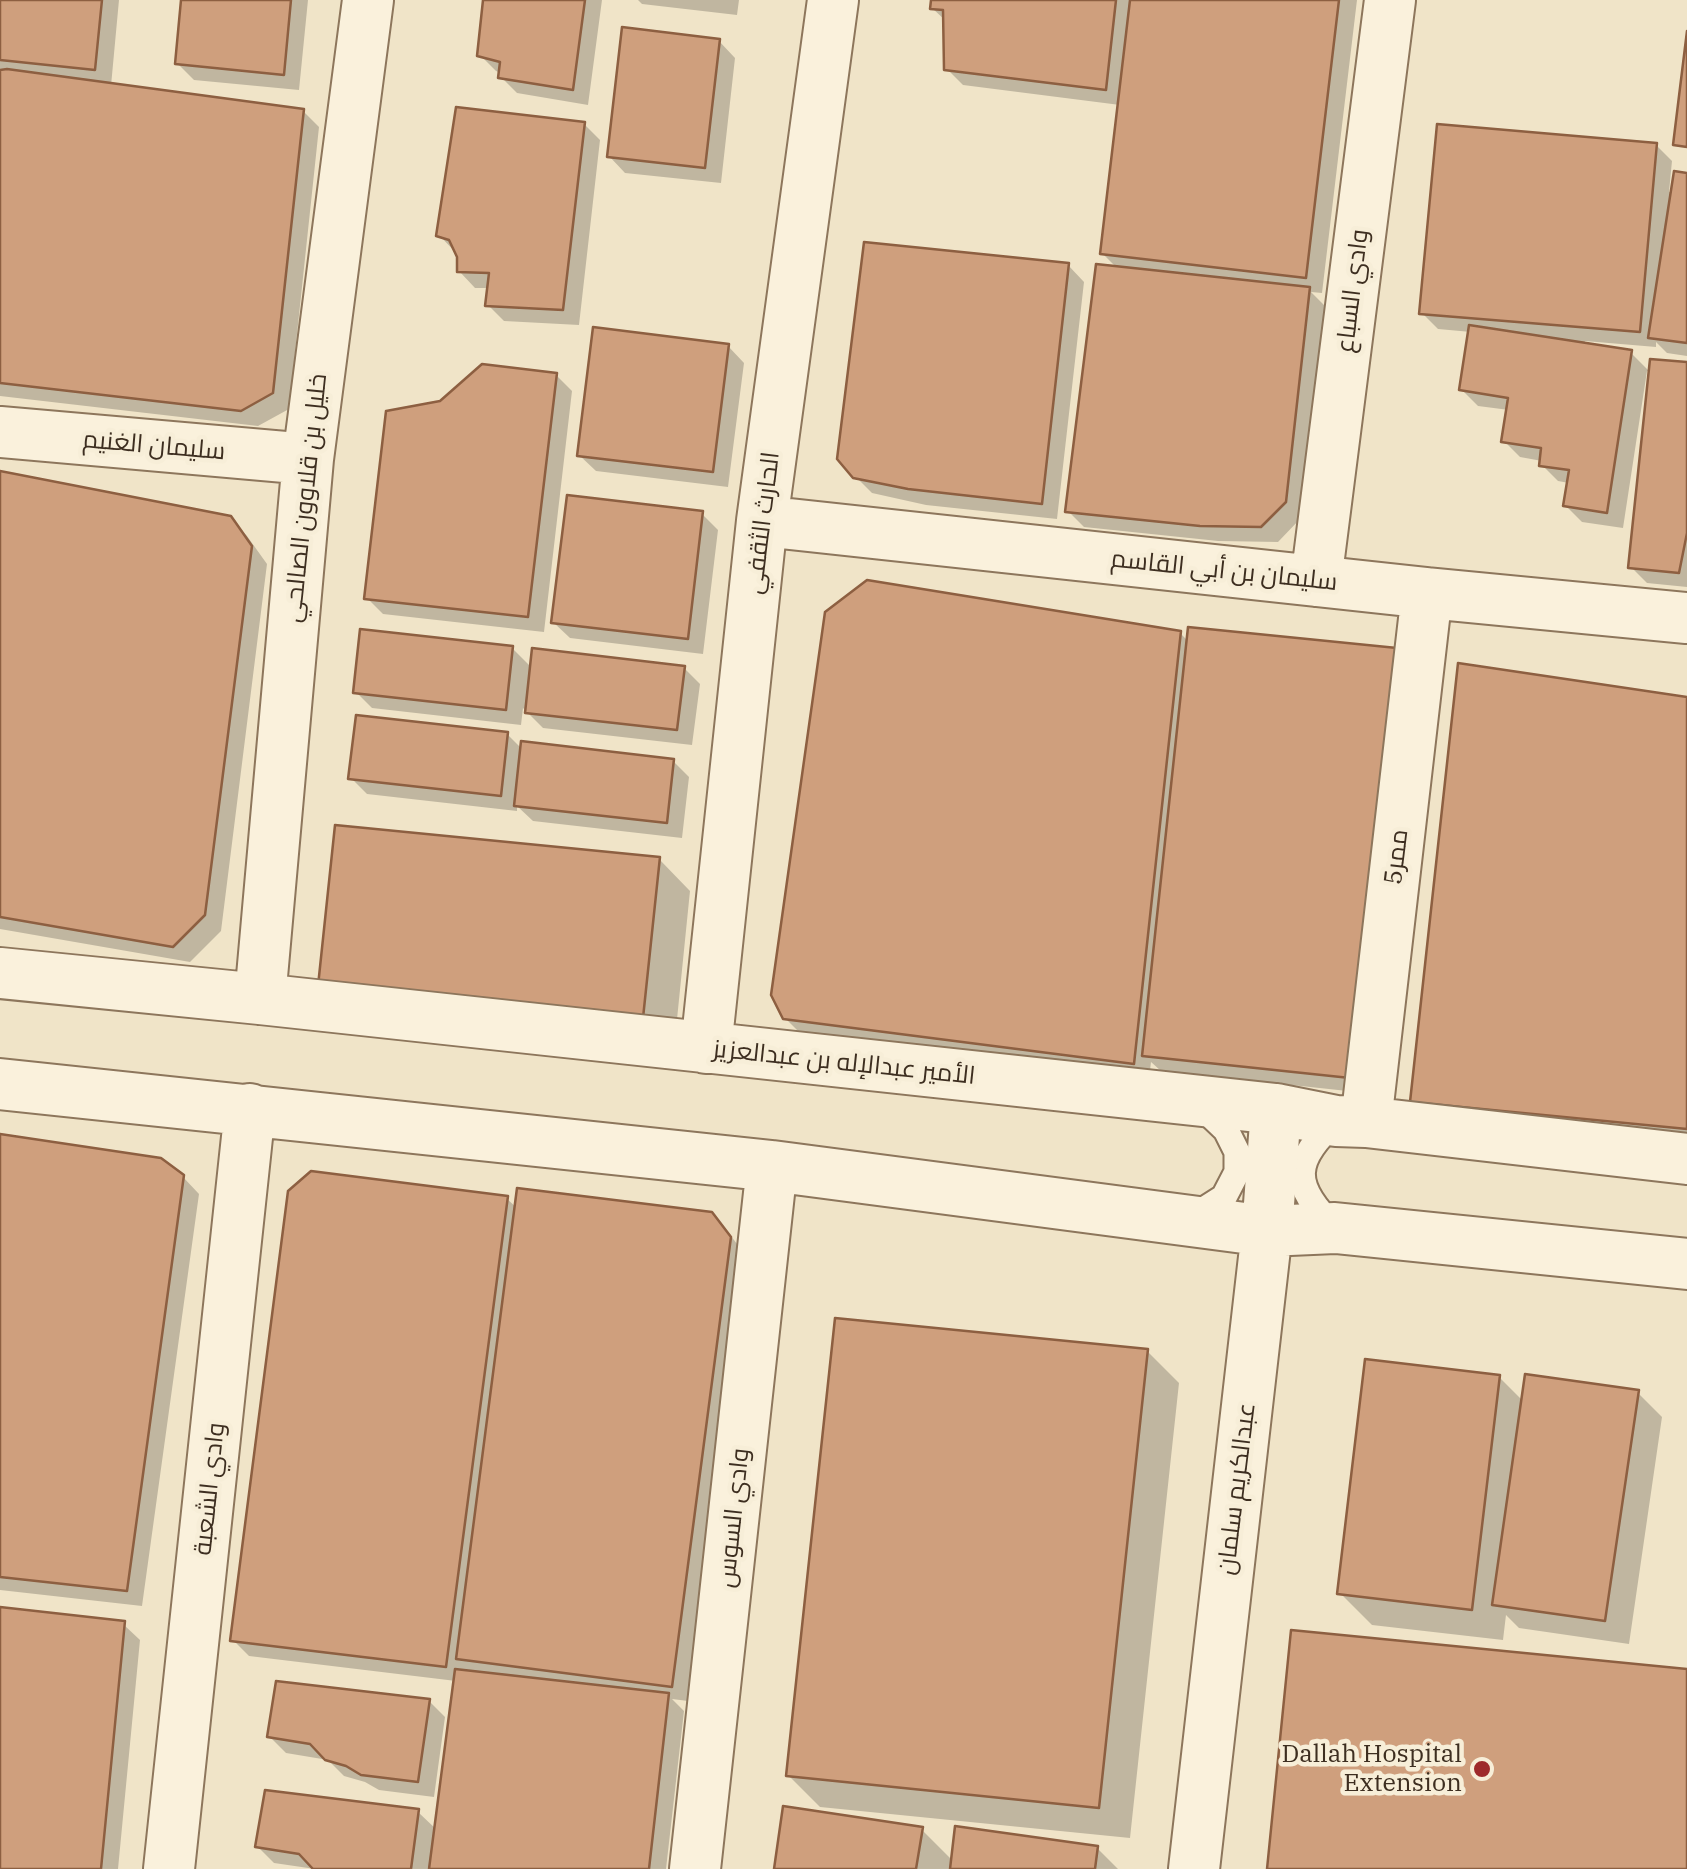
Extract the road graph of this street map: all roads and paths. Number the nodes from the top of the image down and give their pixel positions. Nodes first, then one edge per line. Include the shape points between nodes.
1 (368, 0) edge
2 (833, 0) edge
3 (1390, 0) edge
4 (0, 432) edge
5 (308, 459) junction
6 (762, 522) junction
7 (1316, 581) junction
8 (1427, 593) junction
9 (1687, 618) edge
10 (0, 973) edge
11 (260, 998) junction
12 (706, 1048) junction
13 (0, 1084) edge
14 (1195, 1101) junction
15 (250, 1109) junction
16 (1276, 1109) junction
17 (1352, 1122) junction
18 (1687, 1159) edge
19 (772, 1166) junction
20 (1186, 1221) junction
21 (1334, 1228) junction
22 (1267, 1231) junction
23 (1687, 1264) edge
24 (169, 1869) edge
25 (695, 1869) edge
26 (1194, 1869) edge

1 - 5 street, خليل بن قلاوون الصالحي
2 - 6 street, الحارث الثقفي
3 - 7 street, وادي السباع
4 - 5 street, سليمان الغنيم
5 - 11 street, خليل بن قلاوون الصالحي
6 - 7 street, سليمان بن أبي القاسم
6 - 12 street, الحارث الثقفي
7 - 8 street, سليمان بن أبي القاسم
8 - 9 street, سليمان بن أبي القاسم
8 - 17 street, ممر5
10 - 11 street, الأمير عبدالإله بن عبدالعزيز
11 - 12 street, الأمير عبدالإله بن عبدالعزيز
12 - 14 street, الأمير عبدالإله بن عبدالعزيز
13 - 15 street
14 - 16 street, الأمير عبدالإله بن عبدالعزيز
14 - 20 lane via 1226,1130 1237,1152 1237,1172 1224,1198
15 - 19 street
15 - 24 street, وادي الشعبة
16 - 17 street, الأمير عبدالإله بن عبدالعزيز
16 - 22 street, عبدالكريم سلمان
17 - 18 street, الأمير عبدالإله بن عبدالعزيز
17 - 21 lane via 1316,1139 1302,1166 1302,1186
19 - 20 street
19 - 25 street, وادي السوس
20 - 22 street
21 - 22 street
21 - 23 street
22 - 26 street, عبدالكريم سلمان

